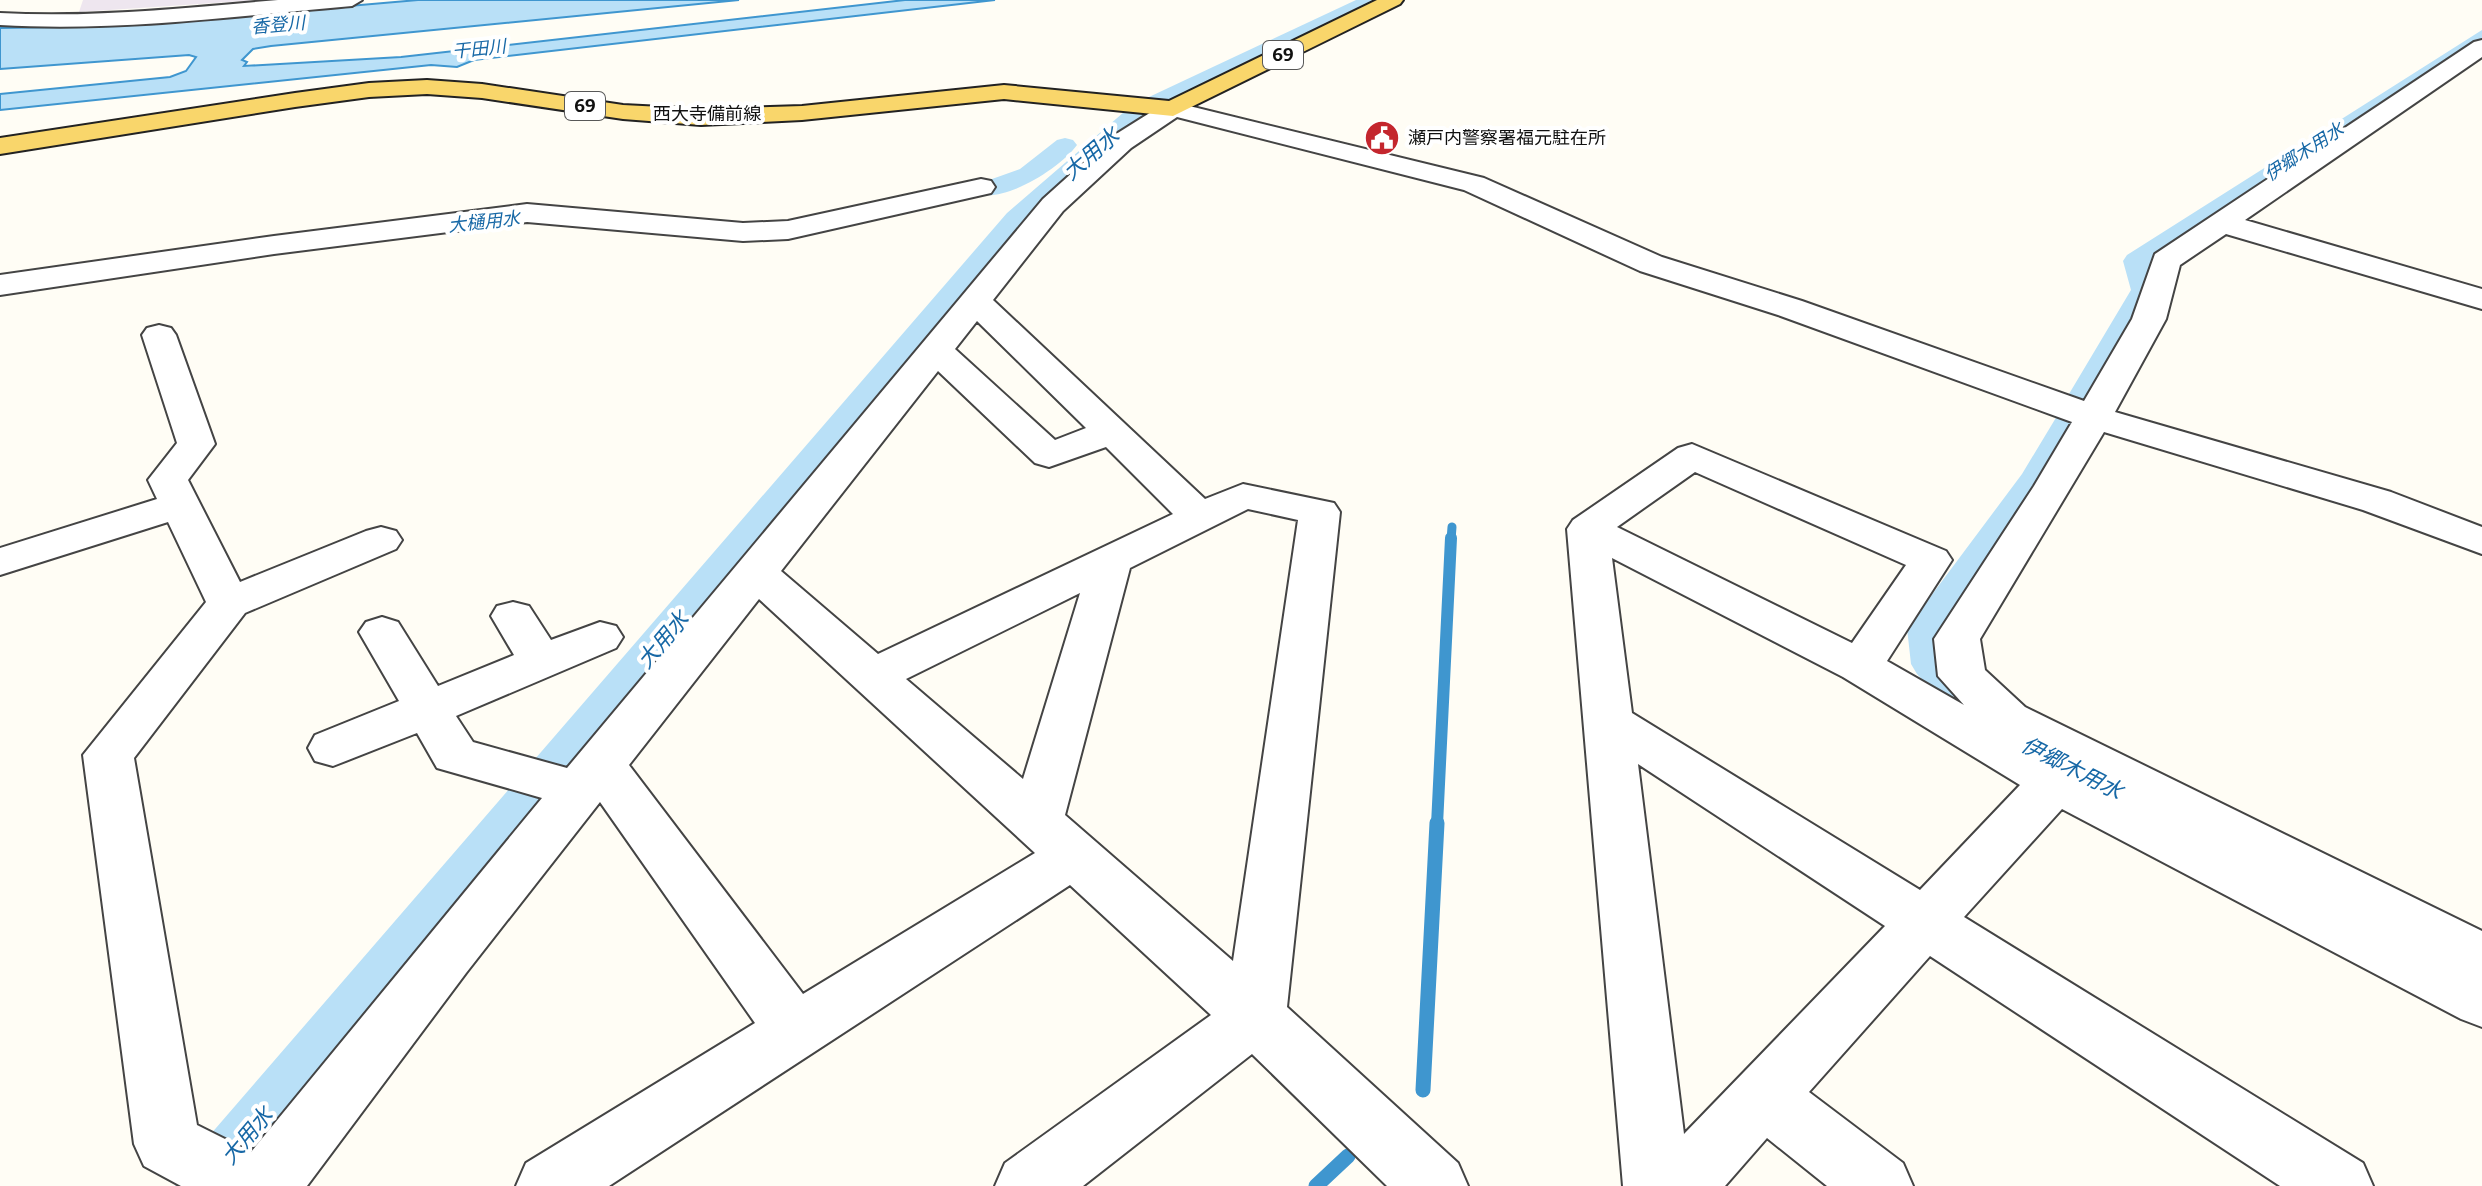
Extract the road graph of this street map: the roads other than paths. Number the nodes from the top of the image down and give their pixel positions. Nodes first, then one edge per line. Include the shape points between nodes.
1 (66, 0) edge
2 (352, 0) edge
3 (1393, 0) edge
4 (0, 19) edge
5 (54, 22) junction
6 (2482, 47) edge
7 (1173, 109) junction
8 (0, 146) edge
9 (981, 187) dead end
10 (2222, 223) junction
11 (0, 285) edge
12 (2482, 299) edge
13 (974, 300) junction
14 (159, 335) dead end
15 (934, 348) junction
16 (2093, 417) junction
17 (1112, 432) junction
18 (180, 505) junction
19 (1200, 517) junction
20 (1588, 529) junction
21 (381, 540) dead end
22 (2482, 541) edge
23 (1111, 560) junction
24 (0, 562) edge
25 (755, 571) junction
26 (229, 603) junction
27 (513, 616) dead end
28 (382, 632) dead end
29 (600, 637) dead end
30 (542, 662) junction
31 (1860, 666) junction
32 (873, 676) junction
33 (427, 709) junction
34 (1608, 721) junction
35 (333, 748) dead end
36 (567, 779) junction
37 (2055, 782) junction
38 (1054, 840) junction
39 (1926, 921) junction
40 (2482, 958) edge
41 (2482, 1001) edge
42 (1255, 1017) junction
43 (795, 1031) junction
44 (1764, 1096) junction
45 (236, 1178) edge
46 (550, 1186) edge
47 (1029, 1186) edge
48 (1434, 1186) edge
49 (1657, 1186) edge
50 (1680, 1186) edge
51 (1879, 1186) edge
52 (2339, 1186) edge

1 - 5 street
2 - 5 street
3 - 7 main road, 69
4 - 5 street
6 - 10 street
7 - 8 main road, 西大寺備前線 / 69 via 1004,92 802,113 701,117 427,87 295,100
7 - 13 street via 1122,142 1053,205
7 - 16 street via 1474,184 1651,264
9 - 11 street via 788,230 743,232 527,213
10 - 12 street
10 - 16 street via 2166,261 2149,319
13 - 15 street
13 - 17 street
14 - 18 street via 196,444 168,480
15 - 17 street via 1049,455
15 - 25 street
16 - 22 street via 2377,501
16 - 40 street via 1957,639 1962,676 2008,719
17 - 19 street
18 - 24 street
18 - 26 street
19 - 23 street
19 - 42 street via 1243,496 1320,512
20 - 31 street
20 - 31 street via 1692,456 1931,560
20 - 34 street
21 - 26 street
23 - 32 street
23 - 38 street
25 - 32 street
25 - 36 street
26 - 45 street via 108,755 167,1144
27 - 30 street
28 - 33 street
29 - 30 street
30 - 33 street
31 - 37 street
32 - 38 street
33 - 35 street
33 - 36 street via 455,755
34 - 39 street
34 - 49 street
36 - 43 street
36 - 45 street
37 - 39 street
37 - 41 street
38 - 42 street
38 - 43 street
39 - 44 street
39 - 52 street
42 - 47 street
42 - 48 street
43 - 46 street
44 - 50 street
44 - 51 street

